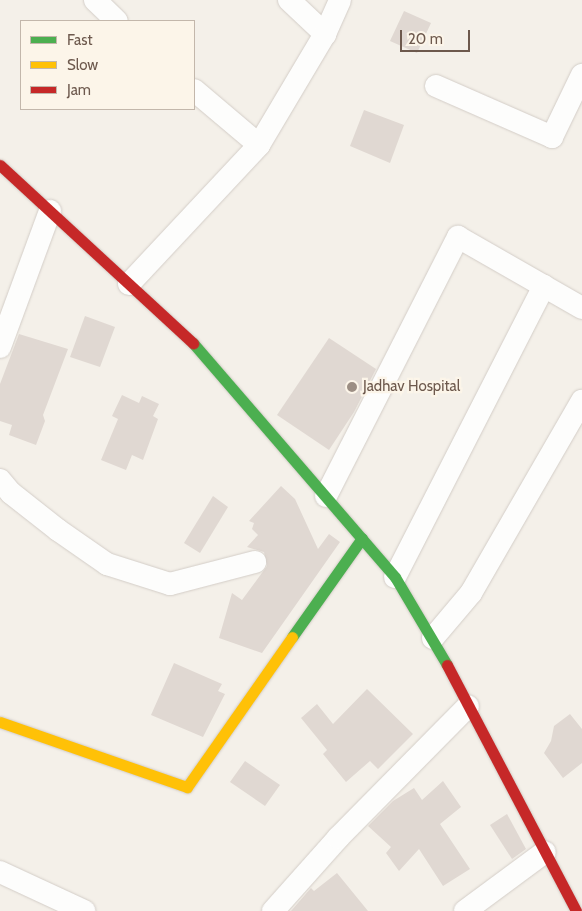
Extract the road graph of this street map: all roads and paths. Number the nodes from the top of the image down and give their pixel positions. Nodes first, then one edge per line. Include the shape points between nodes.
1 (95, 0) edge
2 (289, 0) edge
3 (340, 0) edge
4 (116, 20) edge
5 (325, 34) junction
6 (582, 75) edge
7 (436, 86) dead end
8 (195, 91) edge
9 (259, 145) junction
10 (0, 166) edge
11 (50, 211) junction
12 (130, 284) junction
13 (544, 286) junction
14 (582, 308) edge
15 (0, 347) edge
16 (582, 401) edge
17 (0, 480) edge
18 (326, 496) junction
19 (362, 538) junction
20 (255, 562) dead end
21 (395, 577) junction
22 (433, 638) junction
23 (468, 706) junction
24 (0, 722) edge
25 (545, 852) junction
26 (0, 872) edge
27 (48, 903) edge
28 (84, 911) edge
29 (272, 911) edge
30 (465, 911) edge
31 (576, 911) edge

1 - 4 street
2 - 5 street
3 - 5 street
5 - 9 street
6 - 7 street via 552,137
8 - 9 street
9 - 12 street
10 - 11 street
11 - 12 street
11 - 15 street
12 - 18 street via 196,346
13 - 14 street
13 - 18 street via 458,237
13 - 21 street
16 - 22 street via 471,593
17 - 20 street via 11,493 58,530 107,564 125,570 170,584
18 - 19 street
19 - 21 street
19 - 24 street via 188,787
21 - 22 street
22 - 23 street
23 - 25 street
23 - 29 street via 338,838
25 - 30 street
25 - 31 street
26 - 27 street
27 - 28 street

